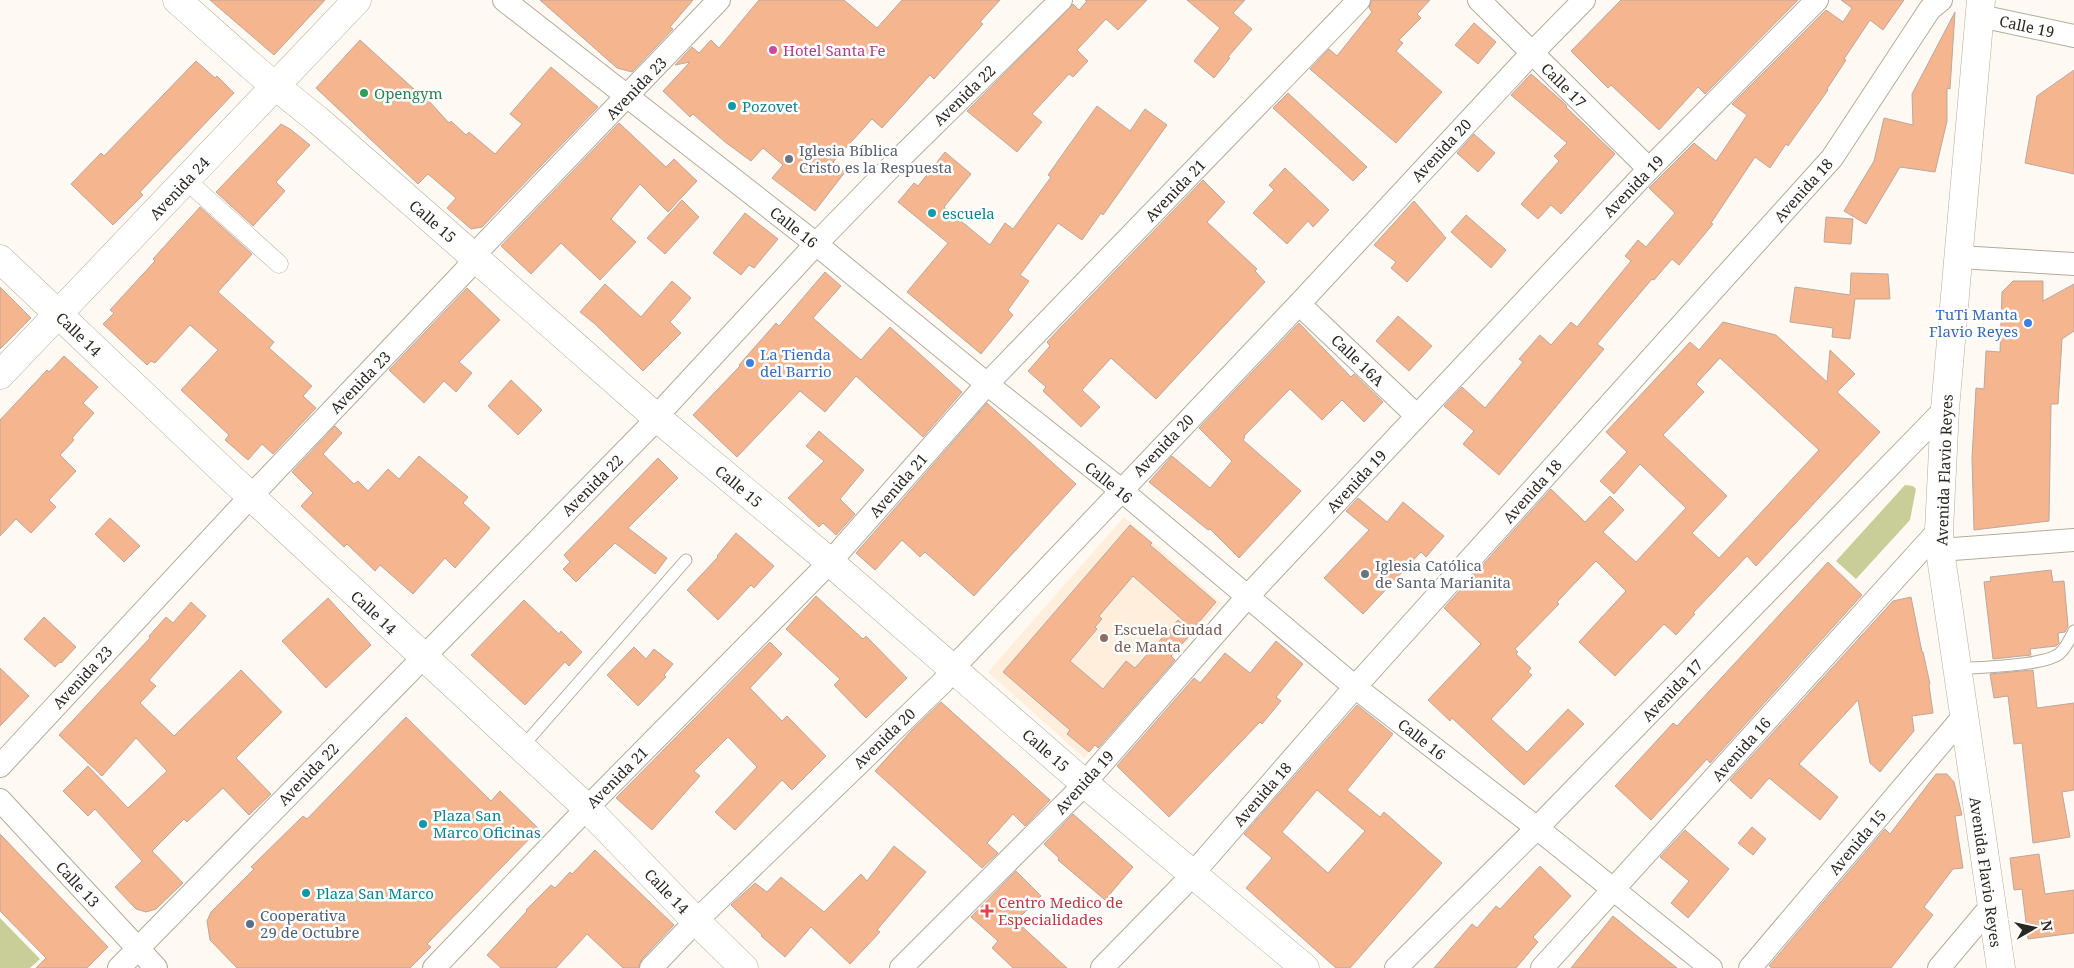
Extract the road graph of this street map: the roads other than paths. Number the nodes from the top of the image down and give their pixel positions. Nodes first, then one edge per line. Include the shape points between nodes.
1 (177, 0) edge
2 (357, 0) edge
3 (504, 0) edge
4 (719, 0) edge
5 (1061, 0) edge
6 (1359, 0) edge
7 (1479, 0) edge
8 (1584, 0) edge
9 (1817, 0) edge
10 (1942, 0) edge
11 (1981, 8) edge
12 (2074, 36) edge
13 (1532, 53) junction
14 (276, 86) junction
15 (628, 97) junction
16 (1649, 169) junction
17 (186, 180) junction
18 (816, 244) junction
19 (474, 256) junction
20 (1959, 257) junction
21 (0, 259) edge
22 (279, 264) dead end
23 (2074, 264) edge
24 (1299, 304) junction
25 (59, 314) junction
26 (0, 375) edge
27 (987, 384) junction
28 (1945, 409) junction
29 (656, 416) junction
30 (1417, 416) junction
31 (1120, 490) junction
32 (251, 496) junction
33 (1939, 540) junction
34 (2074, 540) edge
35 (686, 560) dead end
36 (830, 562) junction
37 (1247, 597) junction
38 (2074, 631) edge
39 (422, 657) junction
40 (952, 669) junction
41 (1957, 670) junction
42 (1355, 687) junction
43 (1963, 717) junction
44 (522, 747) junction
45 (0, 766) edge
46 (1084, 783) junction
47 (0, 800) edge
48 (587, 808) junction
49 (1537, 828) junction
50 (1192, 874) junction
51 (1614, 890) junction
52 (1992, 905) junction
53 (696, 921) junction
54 (138, 949) junction
55 (119, 968) edge
56 (156, 968) edge
57 (434, 968) edge
58 (651, 968) edge
59 (744, 968) edge
60 (901, 968) edge
61 (1102, 968) edge
62 (1305, 968) edge
63 (1396, 968) edge
64 (1542, 968) edge
65 (1711, 968) edge
66 (1750, 968) edge
67 (1939, 968) edge
68 (2000, 968) edge

1 - 14 street, Calle 15
2 - 14 street, Avenida 24
3 - 15 street, Calle 16
4 - 15 street, Avenida 23
5 - 18 street, Avenida 22
6 - 27 street, Avenida 21
7 - 13 street, Calle 17
8 - 13 street, Avenida 20
9 - 16 street, Avenida 19
10 - 42 street, Avenida 18 via 1930,9 1832,158
11 - 12 street, Calle 19
11 - 20 street, Avenida Flavio Reyes
13 - 16 street, Calle 17
13 - 24 street, Avenida 20
14 - 17 street, Avenida 24
14 - 19 street, Calle 15
15 - 18 street, Calle 16
15 - 19 street, Avenida 23
16 - 30 street, Avenida 19
17 - 22 street
17 - 25 street, Avenida 24
18 - 27 street, Calle 16
18 - 29 street, Avenida 22
19 - 29 street, Calle 15
19 - 32 street, Avenida 23 via 466,270
20 - 23 street
20 - 28 street, Avenida Flavio Reyes
21 - 25 street, Calle 14
24 - 30 street, Calle 16A
24 - 31 street, Avenida 20
25 - 26 street, Avenida 24
25 - 32 street, Calle 14
27 - 31 street, Calle 16
27 - 36 street, Avenida 21
28 - 33 street, Avenida Flavio Reyes
28 - 49 street, Avenida 17
29 - 36 street, Calle 15
29 - 39 street, Avenida 22 via 648,428
30 - 37 street, Avenida 19
31 - 37 street, Calle 16
31 - 40 street, Avenida 20
32 - 39 street, Calle 14
32 - 45 street, Avenida 23
33 - 34 street
33 - 41 street, Avenida Flavio Reyes
33 - 51 street, Avenida 16
35 - 44 lane
36 - 40 street, Calle 15
36 - 48 street, Avenida 21
37 - 42 street, Calle 16
37 - 46 street, Avenida 19
38 - 41 lane via 2058,654 2045,661
39 - 44 street, Calle 14
39 - 54 street, Avenida 22
40 - 46 street, Calle 15
40 - 53 street, Avenida 20 via 943,682
41 - 43 street, Avenida Flavio Reyes
42 - 49 street, Calle 16
42 - 50 street, Avenida 18
43 - 52 street, Avenida Flavio Reyes
43 - 66 street, Avenida 15
44 - 48 street, Calle 14
46 - 50 street, Calle 15
46 - 60 street, Avenida 19
47 - 54 street, Calle 13
48 - 53 street, Calle 14
48 - 57 street, Avenida 21
49 - 51 street, Calle 16
49 - 63 street, Avenida 17
50 - 61 street, Avenida 18
50 - 62 street, Calle 15
51 - 64 street, Avenida 16
51 - 65 street, Calle 16
52 - 67 street
52 - 68 street, Avenida Flavio Reyes
53 - 58 street, Avenida 20
53 - 59 street, Calle 14
54 - 55 street, Avenida 22
54 - 56 street, Calle 13

